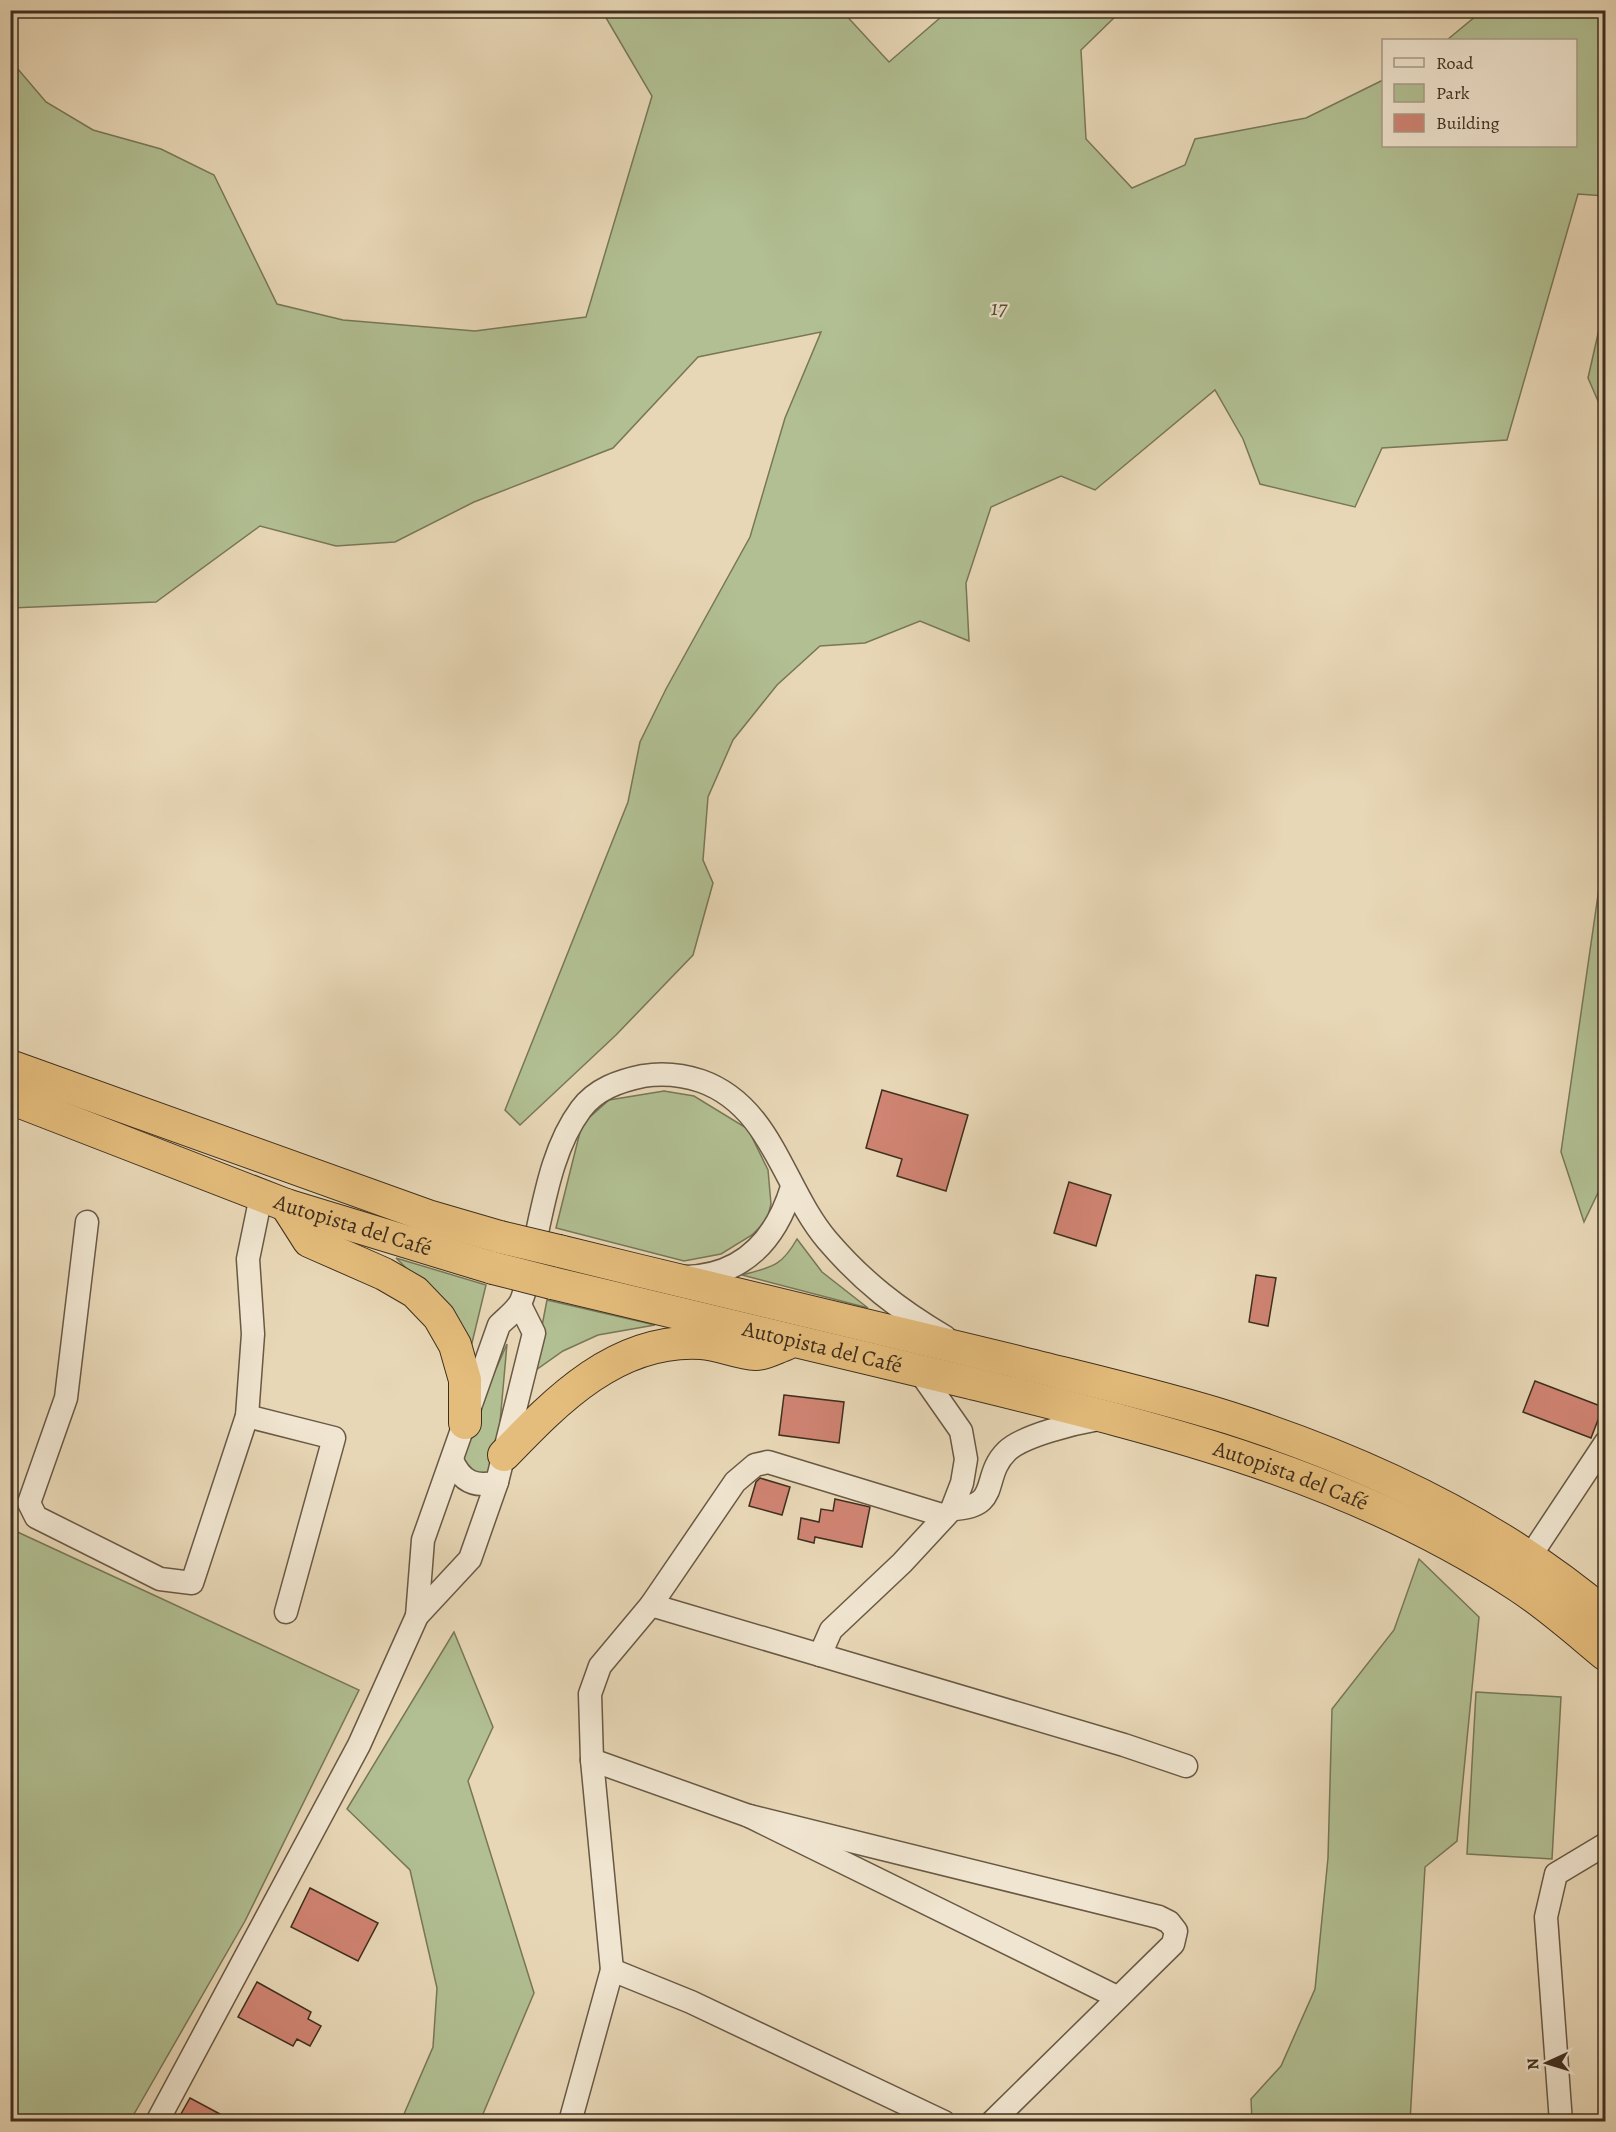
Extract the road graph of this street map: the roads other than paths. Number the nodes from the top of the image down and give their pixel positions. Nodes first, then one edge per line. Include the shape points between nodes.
1 (10, 1066) edge
2 (10, 1098) edge
3 (792, 1187) junction
4 (273, 1201) junction
5 (87, 1222) dead end
6 (660, 1276) junction
7 (520, 1305) junction
8 (795, 1341) junction
9 (965, 1348) junction
10 (919, 1371) junction
11 (247, 1416) junction
12 (1108, 1417) junction
13 (465, 1423) junction
14 (1605, 1442) edge
15 (452, 1460) junction
16 (500, 1468) junction
17 (948, 1513) junction
18 (1529, 1558) junction
19 (651, 1605) junction
20 (286, 1612) dead end
21 (1605, 1615) edge
22 (417, 1616) junction
23 (820, 1655) junction
24 (1605, 1655) edge
25 (592, 1760) junction
26 (1186, 1766) dead end
27 (749, 1816) junction
28 (1605, 1844) edge
29 (612, 1970) junction
30 (1117, 1997) junction
31 (157, 2121) edge
32 (570, 2121) edge
33 (944, 2121) edge
34 (992, 2121) edge
35 (1561, 2121) edge

1 - 6 highway, Autopista del Café, bridge via 428,1216
2 - 4 highway, Autopista del Café
3 - 6 street via 783,1215 767,1240 745,1259 718,1272
3 - 7 street via 763,1131 742,1105 716,1087 685,1076 650,1075 619,1081 588,1100 567,1128 554,1164
3 - 9 street via 825,1238 866,1283 904,1312
4 - 8 highway, Autopista del Café, bridge via 493,1268
4 - 11 street via 248,1258 253,1334
4 - 13 highway via 309,1240 415,1292 439,1317 455,1345 465,1380
5 - 11 street via 66,1398 29,1503 36,1516 160,1579 192,1583
6 - 9 highway, Autopista del Café
7 - 13 street via 499,1325
7 - 16 street via 534,1333
8 - 10 highway, Autopista del Café
8 - 16 highway via 758,1354 701,1343 659,1347 626,1357 591,1375 561,1397
9 - 18 highway, Autopista del Café via 1184,1404 1309,1446 1410,1491
10 - 12 highway, Autopista del Café
10 - 17 street via 961,1431 966,1459 962,1483
11 - 20 street via 334,1438
12 - 17 street via 1067,1425 1008,1450 984,1500 972,1508
12 - 24 highway, Autopista del Café via 1244,1456 1389,1515 1518,1586
13 - 15 street
14 - 18 street
15 - 16 street via 464,1480 475,1485
15 - 22 street via 423,1540
16 - 22 street via 470,1559
17 - 19 street via 768,1462 755,1465 735,1482
17 - 23 street via 831,1630
18 - 21 highway, Autopista del Café
19 - 23 street
19 - 25 street via 600,1666 590,1694
22 - 31 street via 359,1745
23 - 26 street
25 - 27 street
25 - 29 street
27 - 30 street
27 - 30 street via 1169,1922 1176,1931 1173,1944
28 - 35 street via 1556,1874 1546,1917
29 - 32 street
29 - 33 street via 691,2002
30 - 34 street

